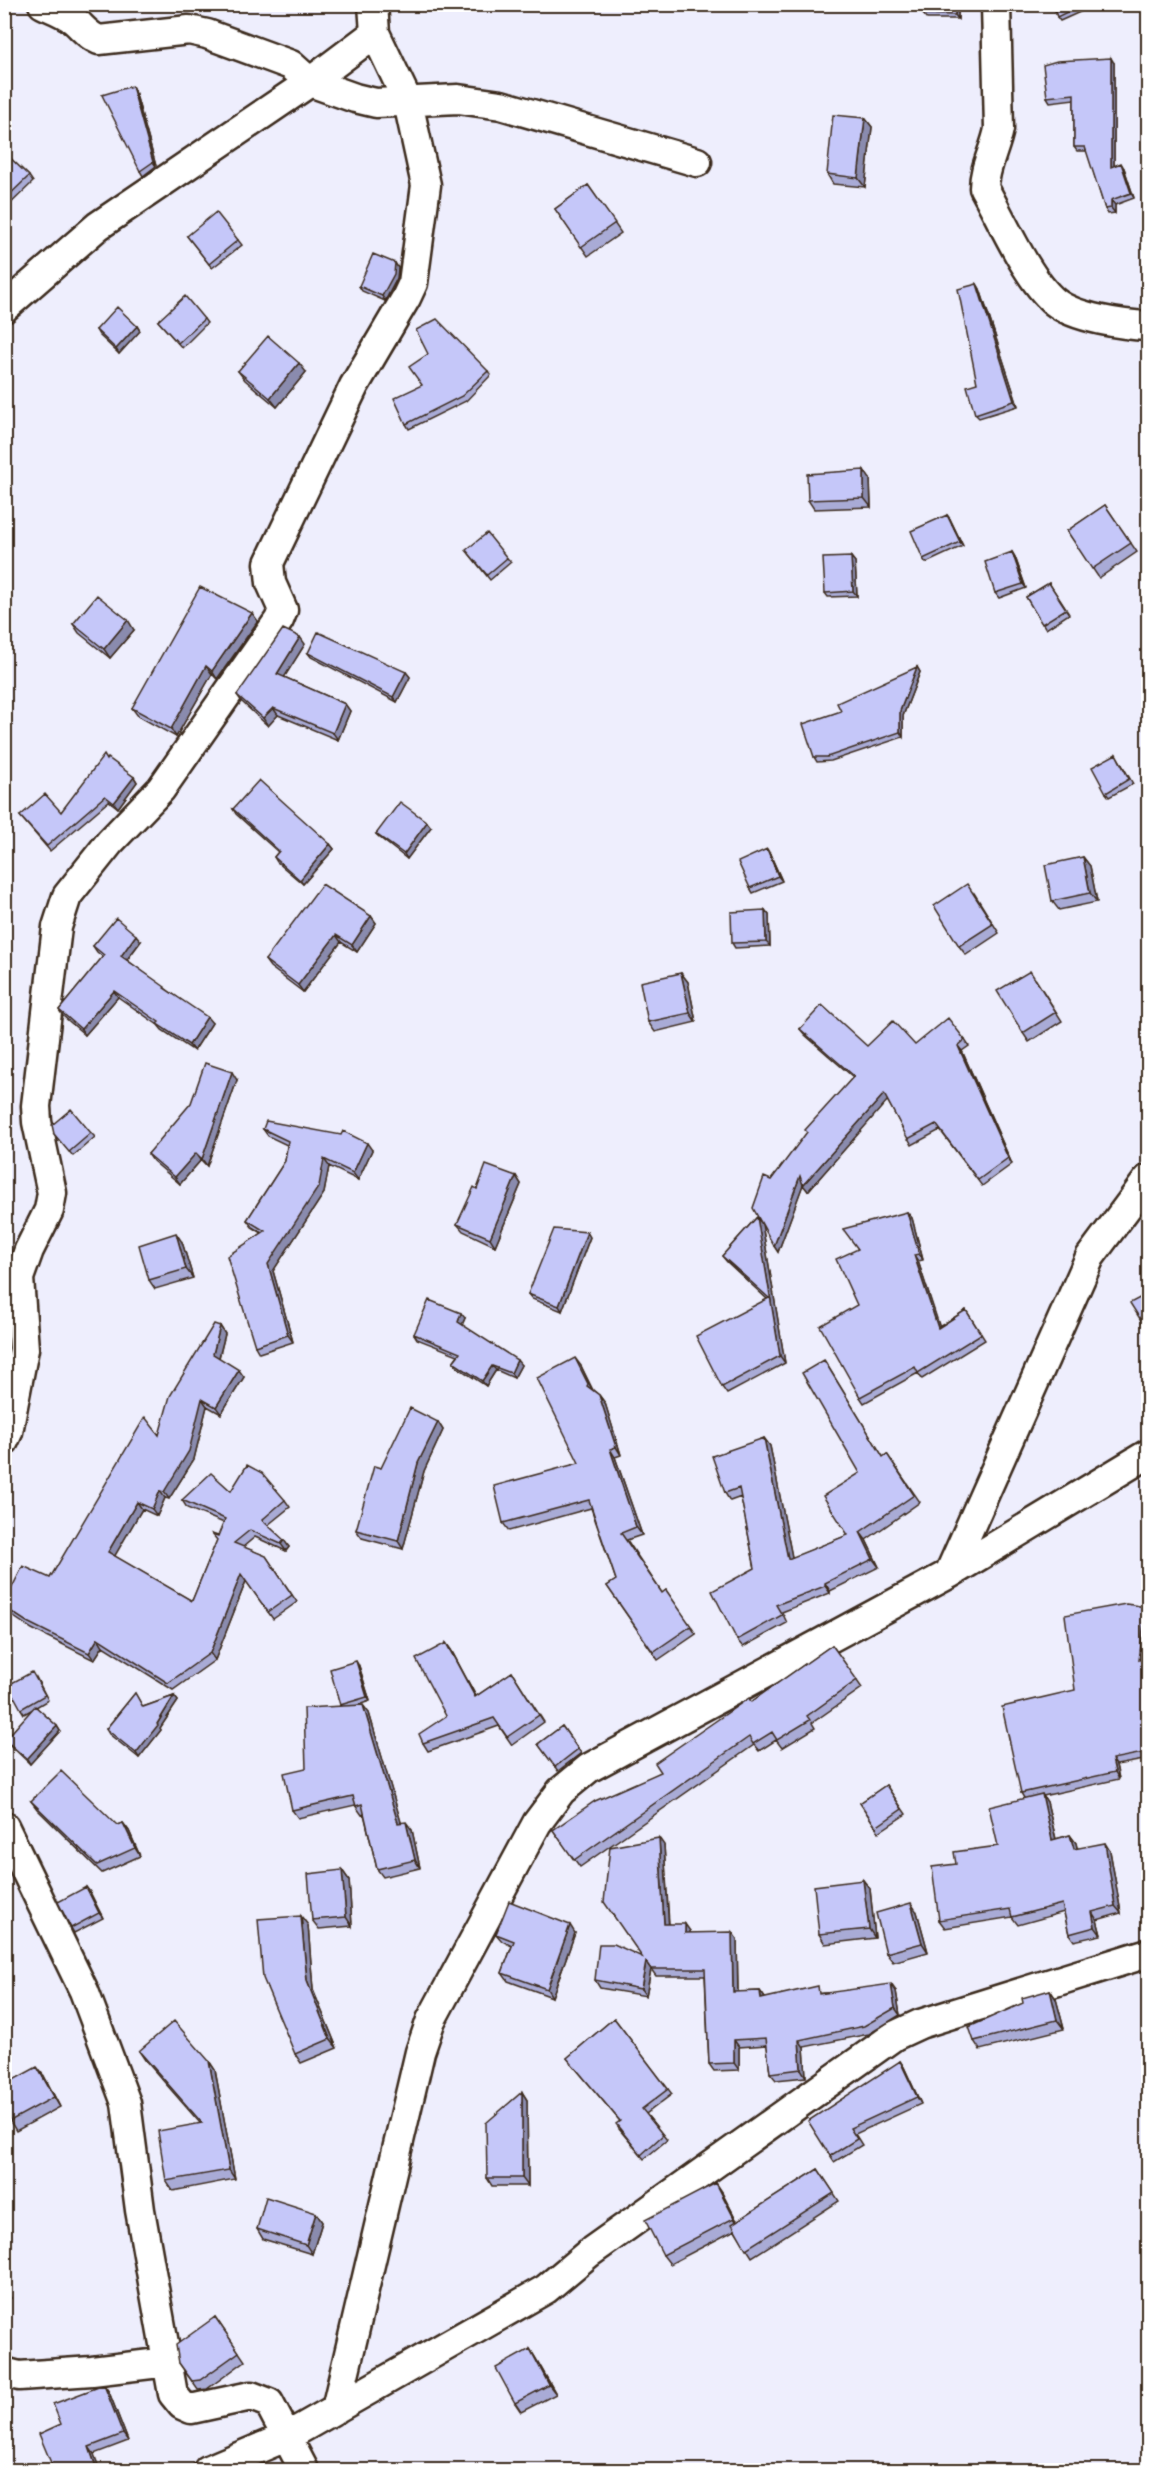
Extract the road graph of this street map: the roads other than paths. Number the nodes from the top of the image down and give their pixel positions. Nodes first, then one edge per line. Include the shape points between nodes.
1 (43, 4) edge
2 (374, 4) edge
3 (996, 4) edge
4 (375, 33) junction
5 (310, 82) junction
6 (408, 102) junction
7 (698, 162) dead end
8 (4, 308) edge
9 (1149, 326) edge
10 (1149, 1179) edge
11 (4, 1441) edge
12 (1149, 1454) edge
13 (949, 1574) junction
14 (4, 1826) edge
15 (1149, 1953) edge
16 (168, 2362) junction
17 (4, 2372) edge
18 (336, 2409) junction
19 (288, 2436) junction
20 (208, 2470) edge
21 (304, 2470) edge

1 - 5 street via 64,13 87,35 99,40 189,30 291,65
2 - 4 street
3 - 9 street via 999,129 984,172 984,188 1034,277 1056,303 1095,320
4 - 5 street
4 - 6 street
5 - 6 street via 376,103
5 - 8 street via 98,226
6 - 7 street via 458,99 501,105
6 - 11 street via 426,185 413,283 354,386 269,564 271,583 283,610 279,620 161,789 110,842 67,896 57,927 36,1106 52,1193 50,1210 19,1278 24,1350
10 - 13 street via 1090,1257
12 - 13 street
13 - 18 street via 589,1768 561,1791 537,1823 431,2020 420,2052
14 - 16 street via 84,1991 126,2103 140,2210
15 - 18 street via 920,2024 894,2036 589,2253 546,2289
16 - 17 street via 92,2372 19,2376
16 - 19 street via 173,2394 182,2405 191,2409 251,2396 259,2398 270,2403
18 - 19 street
19 - 20 street
19 - 21 street

